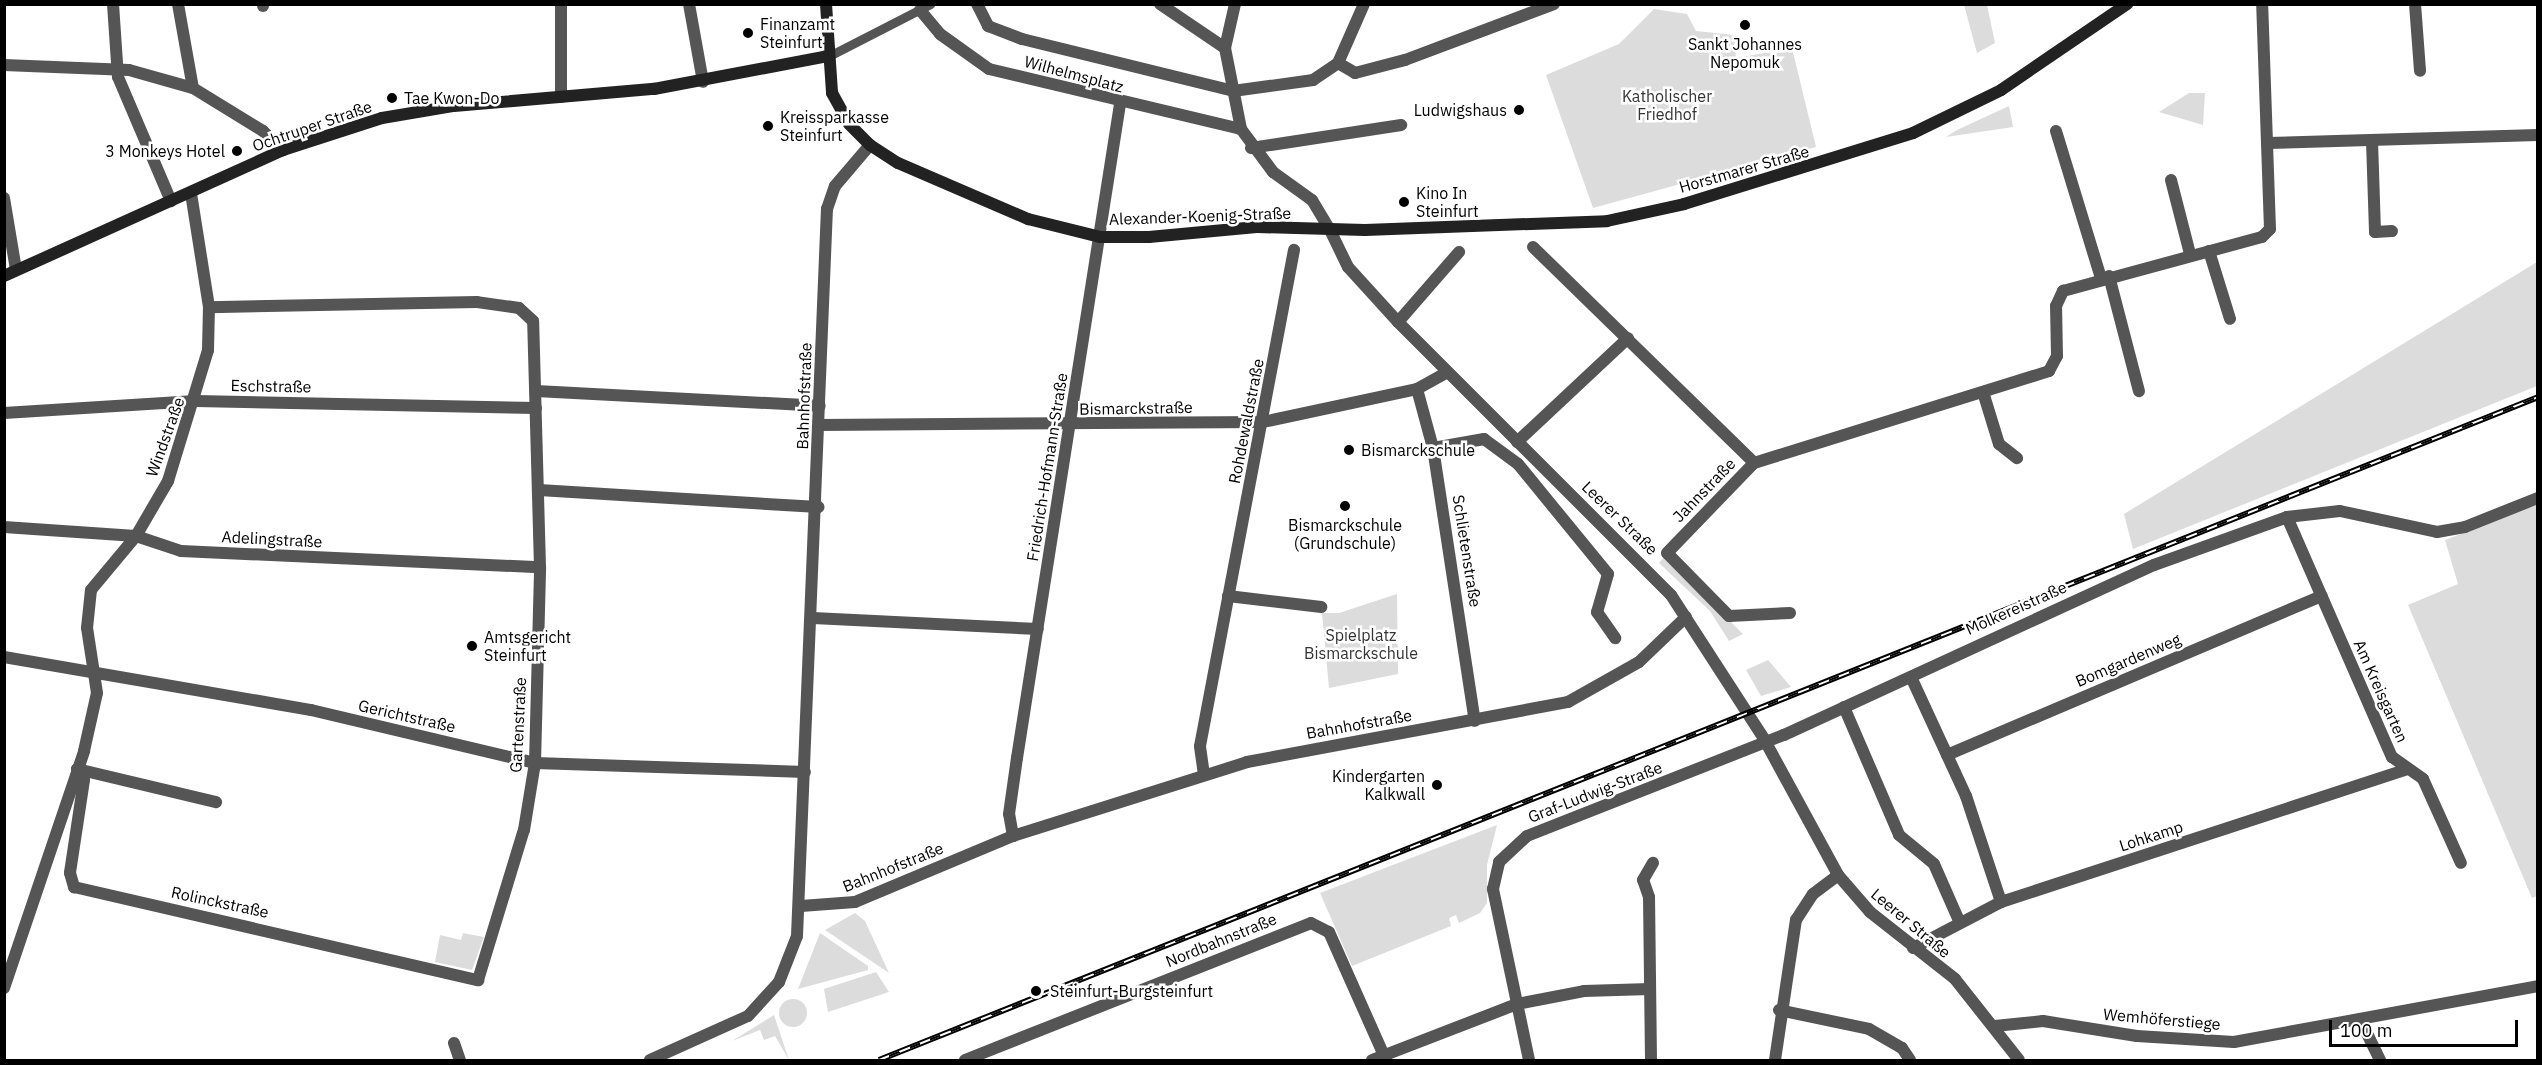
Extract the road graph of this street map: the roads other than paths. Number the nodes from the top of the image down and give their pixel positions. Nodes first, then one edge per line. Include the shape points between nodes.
1 (112, 4) edge
2 (178, 4) edge
3 (561, 4) edge
4 (689, 4) edge
5 (826, 4) edge
6 (977, 4) edge
7 (1160, 4) edge
8 (1234, 4) edge
9 (1364, 4) edge
10 (2127, 4) edge
11 (2262, 4) edge
12 (2415, 4) edge
13 (1553, 5) edge
14 (925, 7) edge
15 (1226, 48) junction
16 (830, 56) junction
17 (1338, 63) junction
18 (4, 65) edge
19 (118, 69) junction
20 (2420, 71) dead end
21 (703, 82) junction
22 (193, 88) junction
23 (1233, 91) junction
24 (561, 97) junction
25 (1120, 104) junction
26 (1401, 125) dead end
27 (1241, 129) junction
28 (2056, 131) dead end
29 (2538, 135) edge
30 (2372, 141) junction
31 (2268, 143) junction
32 (870, 145) junction
33 (1251, 148) junction
34 (283, 150) junction
35 (2171, 180) dead end
36 (191, 193) junction
37 (4, 198) edge
38 (171, 201) junction
39 (1330, 230) junction
40 (2392, 231) dead end
41 (1100, 237) junction
42 (1533, 247) dead end
43 (1294, 250) dead end
44 (2209, 251) junction
45 (1459, 252) dead end
46 (2190, 254) junction
47 (10, 273) edge
48 (2105, 277) junction
49 (209, 307) junction
50 (2230, 319) dead end
51 (1398, 322) junction
52 (1628, 338) junction
53 (1446, 373) junction
54 (1417, 389) junction
55 (536, 391) junction
56 (2139, 391) dead end
57 (1983, 392) junction
58 (195, 401) junction
59 (820, 406) junction
60 (536, 408) junction
61 (4, 413) edge
62 (1263, 422) junction
63 (819, 425) junction
64 (1070, 426) junction
65 (1517, 442) junction
66 (1433, 448) junction
67 (2017, 458) dead end
68 (1754, 463) junction
69 (539, 490) junction
70 (2538, 498) edge
71 (818, 507) junction
72 (2287, 517) junction
73 (4, 527) edge
74 (136, 537) junction
75 (540, 567) junction
76 (1228, 596) junction
77 (2322, 596) junction
78 (1321, 608) dead end
79 (1790, 613) dead end
80 (1686, 617) junction
81 (813, 618) junction
82 (1038, 629) junction
83 (1615, 638) dead end
84 (4, 657) edge
85 (94, 671) junction
86 (1911, 677) junction
87 (1844, 707) junction
88 (1475, 721) junction
89 (1764, 739) junction
90 (1947, 755) junction
91 (535, 763) junction
92 (77, 769) junction
93 (2406, 770) junction
94 (805, 772) junction
95 (1204, 775) junction
96 (216, 802) dead end
97 (1013, 836) junction
98 (1653, 863) dead end
99 (2461, 863) dead end
100 (1838, 875) junction
101 (2001, 902) junction
102 (801, 906) junction
103 (1960, 922) junction
104 (1913, 948) junction
105 (478, 980) joint
106 (2538, 986) edge
107 (5, 987) edge
108 (1650, 989) junction
109 (1517, 1004) junction
110 (1779, 1010) junction
111 (2360, 1019) junction
112 (1995, 1026) junction
113 (454, 1043) dead end
114 (1381, 1059) edge
115 (460, 1060) edge
116 (650, 1060) edge
117 (965, 1060) edge
118 (1528, 1060) edge
119 (1650, 1060) edge
120 (1775, 1060) edge
121 (1910, 1060) edge
122 (2019, 1060) edge
123 (2380, 1060) edge

1 - 19 street
2 - 22 street
3 - 24 street
4 - 21 street
5 - 16 main road, Alexander-Koenig-Straße
6 - 23 street via 988,26 1022,39
7 - 15 street
8 - 15 street, Leerer Straße
9 - 17 street
10 - 39 main road, Horstmarer Straße via 2001,90 1913,133 1833,162 1607,221
11 - 31 street
12 - 20 street
13 - 17 street via 1405,60 1355,73
14 - 16 street
14 - 25 street, Wilhelmsplatz via 940,34 989,69
15 - 23 street, Leerer Straße
16 - 21 main road, Ochtruper Straße
16 - 32 main road, Alexander-Koenig-Straße via 832,93 849,124
17 - 23 street via 1313,80
18 - 19 street
19 - 22 street
19 - 38 street
21 - 24 main road, Ochtruper Straße
22 - 34 street via 263,131
23 - 27 street, Leerer Straße
24 - 34 main road, Ochtruper Straße via 382,118
25 - 27 street, Wilhelmsplatz
25 - 41 street, Friedrich-Hofmann-Straße
26 - 33 street
27 - 33 street, Leerer Straße
28 - 48 street
29 - 30 street
30 - 31 street
30 - 40 street via 2375,232
31 - 44 street via 2270,229 2262,237
32 - 41 main road, Alexander-Koenig-Straße via 990,206
32 - 59 street, Bahnhofstraße via 835,186 827,209
33 - 39 street, Leerer Straße via 1273,172 1296,184
34 - 36 main road, Ochtruper Straße
35 - 46 street
36 - 38 main road, Ochtruper Straße
36 - 49 street, Windstraße
37 - 47 street
38 - 47 main road, Ochtruper Straße
39 - 41 main road, Alexander-Koenig-Straße via 1257,227
39 - 51 street, Leerer Straße via 1348,267
41 - 64 street, Friedrich-Hofmann-Straße
42 - 52 street
43 - 62 street, Rohdewaldstraße
44 - 46 street
44 - 50 street
45 - 51 street
46 - 48 street
48 - 56 street
48 - 57 street, Jahnstraße via 2063,291 2056,306 2057,356 2049,371
49 - 55 street, Gartenstraße via 477,302 519,308 533,321
49 - 58 street, Windstraße via 208,350
51 - 53 street, Leerer Straße
52 - 65 street
52 - 68 street
53 - 54 street, Bismarckstraße
53 - 65 street, Leerer Straße
54 - 62 street, Bismarckstraße
54 - 66 street, Schlietenstraße
55 - 59 street
55 - 60 street, Gartenstraße
57 - 67 street via 1999,444
57 - 68 street, Jahnstraße
58 - 60 street, Eschstraße
58 - 61 street, Eschstraße
58 - 74 street, Windstraße via 168,482
59 - 63 street, Bahnhofstraße
60 - 69 street, Gartenstraße
62 - 64 street, Bismarckstraße
62 - 76 street, Rohdewaldstraße
63 - 64 street, Bismarckstraße
63 - 71 street, Bahnhofstraße
64 - 82 street, Friedrich-Hofmann-Straße
65 - 80 street, Leerer Straße via 1648,568
66 - 83 street via 1484,439 1518,464 1608,574 1597,612
66 - 88 street, Schlietenstraße
68 - 79 street, Jahnstraße via 1667,553 1729,616
69 - 71 street
69 - 75 street, Gartenstraße
70 - 72 street, Molkereistraße via 2465,527 2437,532 2340,511
71 - 81 street, Bahnhofstraße
72 - 77 street, Am Kreisgarten
72 - 86 street, Molkereistraße via 2154,565
73 - 74 street, Adelingstraße
74 - 75 street, Adelingstraße via 181,550
74 - 85 street, Windstraße via 91,590 87,628
75 - 91 street, Gartenstraße
76 - 78 street
76 - 95 street, Rohdewaldstraße via 1200,746
77 - 90 street, Bomgardenweg
77 - 93 street, Am Kreisgarten via 2392,757
80 - 88 street, Bahnhofstraße via 1639,662 1583,696
80 - 89 street, Leerer Straße
81 - 82 street
81 - 94 street, Bahnhofstraße
82 - 97 street, Friedrich-Hofmann-Straße via 1009,814
84 - 85 street, Gerichtstraße
85 - 91 street, Gerichtstraße via 311,710
85 - 92 street, Windstraße via 97,693
86 - 87 street, Molkereistraße
86 - 90 street
87 - 89 street, Molkereistraße
87 - 103 street via 1899,835 1934,864
88 - 95 street, Bahnhofstraße via 1272,756
89 - 100 street, Leerer Straße
89 - 109 street, Graf-Ludwig-Straße via 1519,841 1496,870 1497,914
90 - 101 street
91 - 94 street, Gerichtstraße
91 - 105 street, Gartenstraße via 522,837
92 - 96 street
92 - 105 street, Rolinckstraße via 84,780 70,873 74,887
92 - 107 street, Windstraße via 29,924
93 - 99 street, Am Kreisgarten via 2422,779
93 - 101 street, Lohkamp
94 - 102 street, Bahnhofstraße
95 - 97 street, Bahnhofstraße
97 - 102 street, Bahnhofstraße via 855,902
98 - 108 street via 1643,880
100 - 104 street, Leerer Straße via 1870,912
100 - 110 street via 1813,894 1796,920
101 - 103 street, Lohkamp
102 - 116 street via 790,961 764,1001 748,1016
103 - 104 street, Lohkamp
104 - 112 street, Leerer Straße via 1955,979
106 - 111 street, Wemhöferstiege
108 - 109 street via 1584,991
108 - 119 street
109 - 114 street
109 - 118 street, Graf-Ludwig-Straße
110 - 120 street
110 - 121 street via 1869,1029 1902,1048
111 - 112 street, Wemhöferstiege via 2234,1042 2148,1037 2043,1021
111 - 123 street
112 - 122 street, Leerer Straße
113 - 115 street
114 - 117 street, Nordbahnstraße via 1329,932 1311,923

